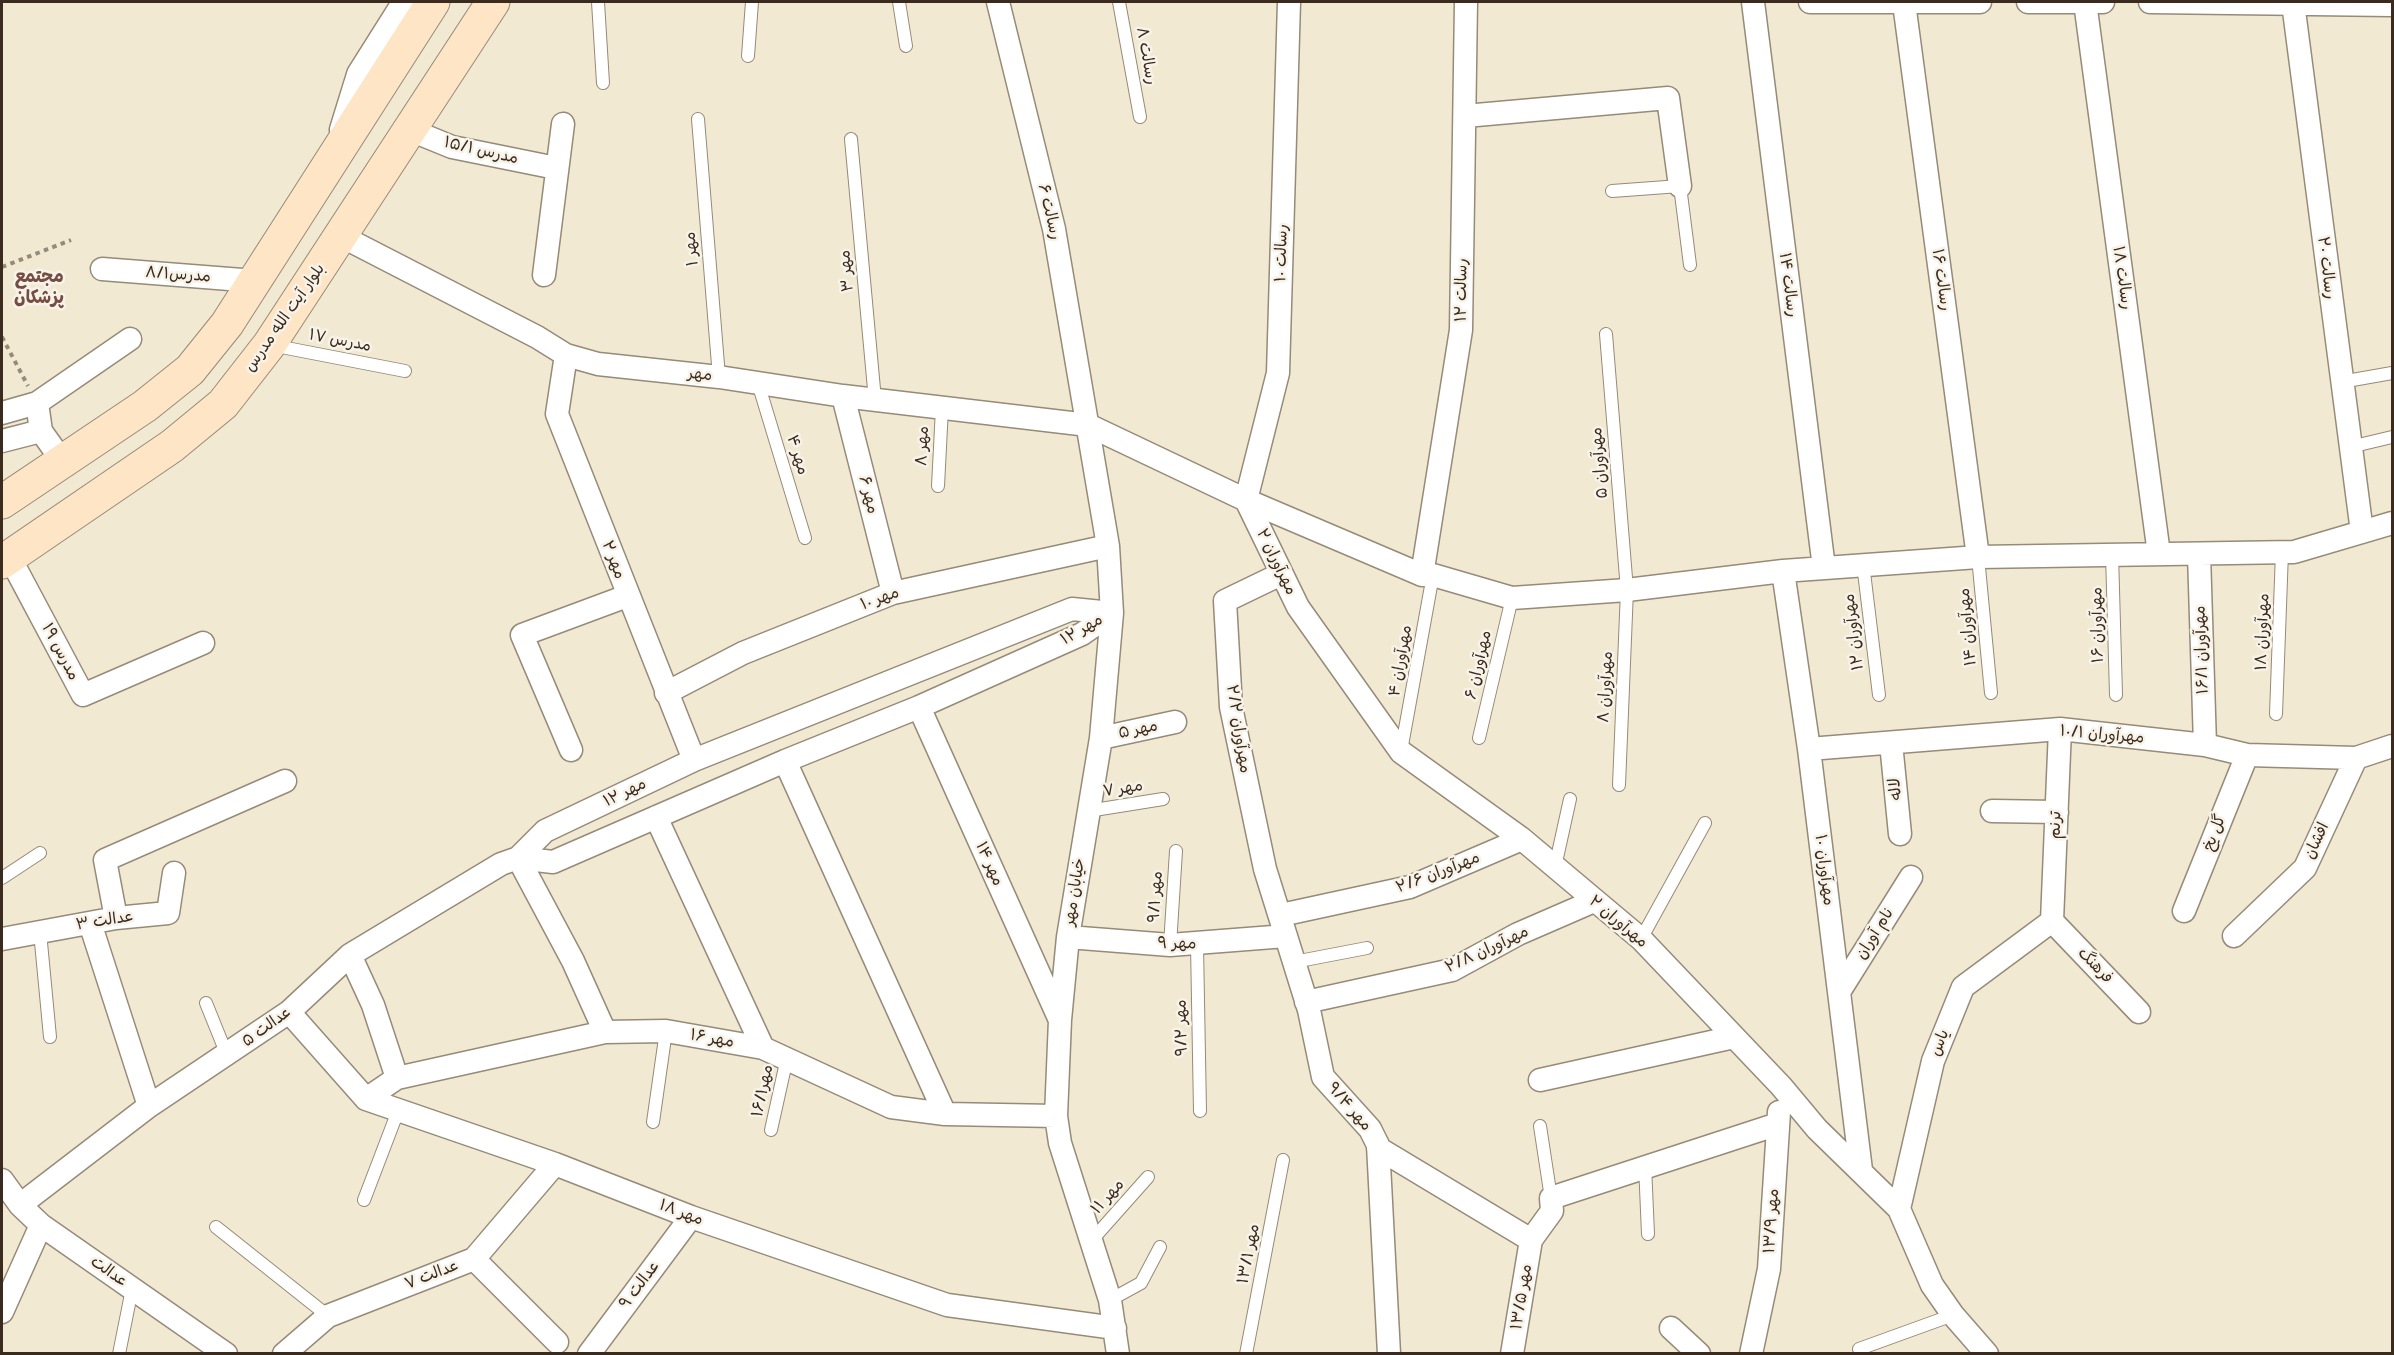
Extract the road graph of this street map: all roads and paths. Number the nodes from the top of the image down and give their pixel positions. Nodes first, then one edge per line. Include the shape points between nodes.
1 (407, 2) edge
2 (434, 2) edge
3 (493, 2) edge
4 (598, 2) edge
5 (752, 2) edge
6 (899, 2) edge
7 (998, 2) edge
8 (1119, 2) edge
9 (1289, 2) edge
10 (1466, 2) edge
11 (1753, 2) edge
12 (1810, 2) edge
13 (1916, 2) edge
14 (1980, 2) edge
15 (2028, 2) edge
16 (2085, 2) edge
17 (2103, 2) edge
18 (2150, 2) edge
19 (2268, 2) edge
20 (2293, 3) junction
21 (2392, 5) edge
22 (906, 46) dead end
23 (748, 56) dead end
24 (603, 83) dead end
25 (1465, 116) junction
26 (1140, 117) dead end
27 (698, 119) dead end
28 (563, 124) dead end
29 (408, 129) junction
30 (851, 139) dead end
31 (337, 152) junction
32 (556, 168) junction
33 (1680, 186) junction
34 (1612, 191) dead end
35 (341, 236) junction
36 (71, 240) dead end
37 (1690, 265) dead end
38 (2, 267) edge
39 (102, 269) dead end
40 (544, 275) dead end
41 (255, 281) junction
42 (1606, 334) dead end
43 (2, 337) edge
44 (130, 339) dead end
45 (269, 345) junction
46 (566, 355) junction
47 (405, 371) dead end
48 (2392, 373) edge
49 (719, 377) junction
50 (2341, 382) junction
51 (758, 383) junction
52 (843, 396) junction
53 (875, 400) junction
54 (38, 403) junction
55 (942, 408) junction
56 (2, 413) edge
57 (1088, 426) junction
58 (41, 431) junction
59 (2392, 437) edge
60 (2, 441) edge
61 (2350, 447) junction
62 (63, 462) junction
63 (938, 486) dead end
64 (1246, 500) junction
65 (2, 502) edge
66 (2392, 523) edge
67 (2362, 532) junction
68 (805, 538) dead end
69 (1108, 546) junction
70 (2282, 552) junction
71 (2112, 554) junction
72 (2159, 554) junction
73 (2199, 554) junction
74 (1978, 557) junction
75 (5, 559) edge
76 (1863, 564) junction
77 (1824, 568) junction
78 (1783, 571) junction
79 (1281, 574) junction
80 (1428, 575) junction
81 (1627, 590) junction
82 (893, 593) junction
83 (627, 596) junction
84 (1512, 598) junction
85 (1112, 613) junction
86 (203, 643) dead end
87 (666, 693) junction
88 (1991, 693) dead end
89 (1879, 695) dead end
90 (2116, 695) dead end
91 (919, 707) junction
92 (2276, 714) dead end
93 (1175, 722) dead end
94 (2060, 729) junction
95 (1101, 738) junction
96 (1479, 738) dead end
97 (1891, 743) junction
98 (734, 744) junction
99 (2205, 745) junction
100 (2392, 746) edge
101 (1809, 749) junction
102 (571, 750) dead end
103 (1401, 752) junction
104 (2247, 755) junction
105 (2356, 758) junction
106 (694, 760) junction
107 (785, 761) junction
108 (748, 778) junction
109 (285, 781) dead end
110 (1618, 785) dead end
111 (1163, 799) dead end
112 (1570, 800) dead end
113 (1089, 811) junction
114 (1992, 811) dead end
115 (2057, 812) junction
116 (656, 817) junction
117 (1705, 823) dead end
118 (1900, 834) dead end
119 (1522, 839) junction
120 (1176, 851) dead end
121 (40, 853) dead end
122 (518, 858) junction
123 (1555, 867) junction
124 (174, 873) dead end
125 (1911, 877) dead end
126 (2, 878) edge
127 (1594, 901) junction
128 (2184, 911) dead end
129 (116, 918) junction
130 (2052, 921) junction
131 (90, 923) junction
132 (1283, 926) junction
133 (40, 932) junction
134 (2234, 936) dead end
135 (1068, 937) junction
136 (2, 939) edge
137 (1641, 939) junction
138 (1170, 945) junction
139 (1197, 945) junction
140 (1367, 948) dead end
141 (350, 955) junction
142 (1294, 962) junction
143 (1839, 992) junction
144 (1306, 1002) junction
145 (206, 1003) dead end
146 (289, 1012) junction
147 (2139, 1012) dead end
148 (1060, 1020) junction
149 (666, 1031) junction
150 (605, 1032) junction
151 (50, 1036) dead end
152 (1734, 1037) junction
153 (764, 1048) junction
154 (227, 1055) junction
155 (787, 1058) junction
156 (397, 1078) junction
157 (1540, 1080) dead end
158 (1781, 1086) junction
159 (366, 1099) junction
160 (149, 1106) junction
161 (398, 1111) junction
162 (1200, 1111) dead end
163 (945, 1114) junction
164 (1056, 1116) junction
165 (653, 1122) dead end
166 (1778, 1124) junction
167 (1540, 1126) dead end
168 (771, 1130) dead end
169 (1378, 1148) junction
170 (1283, 1160) dead end
171 (555, 1164) junction
172 (1645, 1165) junction
173 (1861, 1170) junction
174 (1148, 1177) dead end
175 (2, 1180) edge
176 (1551, 1197) junction
177 (364, 1200) dead end
178 (20, 1205) junction
179 (1899, 1209) junction
180 (691, 1217) junction
181 (41, 1225) junction
182 (216, 1227) dead end
183 (1648, 1234) dead end
184 (1092, 1240) junction
185 (1531, 1240) junction
186 (1160, 1247) dead end
187 (474, 1259) junction
188 (132, 1289) junction
189 (1110, 1300) junction
190 (2, 1312) edge
191 (1953, 1315) junction
192 (328, 1316) junction
193 (1115, 1328) junction
194 (1671, 1328) dead end
195 (556, 1342) dead end
196 (1859, 1349) dead end
197 (119, 1353) edge
198 (226, 1353) edge
199 (284, 1353) edge
200 (589, 1353) edge
201 (1118, 1353) edge
202 (1246, 1353) edge
203 (1389, 1353) edge
204 (1512, 1353) edge
205 (1699, 1353) edge
206 (1751, 1353) edge
207 (1987, 1353) edge

1 - 31 street via 361,75
2 - 31 main road
3 - 29 main road, بلوار آیت الله مدرس
4 - 24 lane
5 - 23 lane
6 - 22 lane
7 - 57 street, رسالت ۶ via 1054,229
8 - 26 lane, رسالت ۸
9 - 64 street, رسالت ۱۰ via 1278,373
10 - 25 street, رسالت ۱۲
11 - 77 street, رسالت ۱۴
12 - 13 street
13 - 14 street
13 - 74 street, رسالت ۱۶
15 - 16 street
16 - 17 street
16 - 72 street, رسالت ۱۸
18 - 19 street
19 - 20 street
20 - 21 street
20 - 50 street, رسالت ۲۰
25 - 33 street via 1668,98
25 - 80 street, رسالت ۱۲ via 1461,330
27 - 49 lane, مهر ۱
28 - 32 street
29 - 32 street, مدرس ۱۵/۱ via 452,147
29 - 35 main road, بلوار آیت الله مدرس
30 - 53 lane, مهر ۳
31 - 41 main road
32 - 40 street
33 - 34 lane
33 - 37 lane
35 - 45 main road, بلوار آیت الله مدرس
35 - 46 street, مهر
36 - 38 path
39 - 41 street, مدرس۸/۱
41 - 62 main road via 190,370
42 - 81 lane, مهرآوران ۵
43 - 54 path
44 - 54 street
45 - 47 lane, مدرس ۱۷
45 - 75 main road, بلوار آیت الله مدرس via 223,404 172,446
46 - 49 street, مهر via 598,364
46 - 83 street, مهر ۲ via 557,414
48 - 50 lane
49 - 51 street, مهر
50 - 61 street, رسالت ۲۰
51 - 52 street, مهر
51 - 68 lane, مهر ۴
52 - 53 street, مهر
52 - 82 street, مهر ۶
53 - 55 street, مهر
54 - 56 street
54 - 58 street
55 - 57 street, مهر
55 - 63 lane, مهر ۸
57 - 64 street, مهر
57 - 69 street, خیابان مهر
58 - 60 street
58 - 62 street
59 - 61 lane
61 - 67 street, رسالت ۲۰
62 - 65 main road
64 - 79 street, مهرآوران ۲
64 - 80 street, مهر
66 - 67 street
67 - 70 street
69 - 82 street, مهر ۱۰
69 - 85 street, خیابان مهر
70 - 73 street
70 - 92 lane, مهرآوران ۱۸
71 - 72 street
71 - 74 street
71 - 90 lane, مهرآوران ۱۶
72 - 73 street
73 - 99 street, مهرآوران ۱۶/۱
74 - 76 street
74 - 88 lane, ۱۴ مهرآوران
75 - 86 street, مدرس ۱۹ via 83,695
76 - 77 street
76 - 89 lane, مهرآوران ۱۲
77 - 78 street
78 - 81 street
78 - 101 street, مهرآوران ۱۰
79 - 103 street, مهرآوران ۲ via 1298,607
79 - 132 street, مهرآوران ۲/۲ via 1225,601 1231,707 1265,869
80 - 84 street, مهر
80 - 103 lane, مهرآوران ۴
81 - 84 street
81 - 110 lane, مهرآوران ۸
82 - 87 street, مهر ۱۰ via 743,653
83 - 87 street, مهر ۲
83 - 102 street via 522,635
84 - 96 lane, مهرآوران ۶
85 - 91 street, مهر ۱۲ via 1082,634
85 - 95 street, خیابان مهر
85 - 98 street, مهر ۱۲ via 1072,609
87 - 106 street, مهر ۲
91 - 107 street, مهر ۱۲
91 - 148 street, مهر ۱۴
93 - 95 street, مهر ۵
94 - 97 street, مهرآوران ۱۰/۱
94 - 99 street, مهرآوران ۱۰/۱
94 - 115 street, ترنم
95 - 113 street, خیابان مهر
97 - 101 street, مهرآوران ۱۰/۱
97 - 118 street, لاله
98 - 106 street, مهر ۱۲
98 - 108 street
99 - 104 street, مهرآوران ۱۰/۱
100 - 105 street, مهرآوران ۱۰/۱
101 - 143 street, مهرآوران ۱۰
103 - 119 street, مهرآوران ۲
104 - 105 street, مهرآوران ۱۰/۱
104 - 128 street, گل یخ
105 - 134 street, افشان via 2305,868
106 - 122 street, مهر ۱۲ via 545,831
107 - 108 street, مهر ۱۲
107 - 163 street
108 - 116 street, مهر ۱۲
109 - 129 street via 105,860
111 - 113 lane, مهر ۷
112 - 123 lane
113 - 135 street, خیابان مهر
114 - 115 street
115 - 130 street, ترنم
116 - 122 street, مهر ۱۲ via 553,862
116 - 153 street
117 - 137 lane
119 - 123 street, مهرآوران ۲
119 - 132 street, مهرآوران ۲/۶ via 1410,887
120 - 138 lane, مهر ۹/۱
121 - 126 lane
122 - 141 street, عدالت ۵ via 501,864
122 - 150 street
123 - 127 street, مهرآوران ۲
124 - 129 street, عدالت ۳ via 168,913
125 - 143 street, نام آوران
127 - 137 street, مهرآوران ۲
127 - 144 street, مهرآوران ۲/۸ via 1518,934 1452,970
129 - 131 street, عدالت ۳
130 - 147 street, فرهنگ
130 - 179 street, یاس via 1963,987 1933,1061
131 - 133 street, عدالت ۳
131 - 160 street
132 - 139 street, مهر ۹
132 - 142 street, مهر ۹/۴
133 - 136 street, عدالت ۳
133 - 151 lane
135 - 138 street, مهر ۹
135 - 148 street, خیابان مهر
137 - 152 street, مهرآوران ۲
138 - 139 street, مهر ۹
139 - 162 lane, مهر ۹/۲
140 - 142 lane
141 - 146 street, عدالت ۵
141 - 156 street via 374,1005
142 - 144 street, مهر ۹/۴
143 - 173 street, مهرآوران ۱۰
144 - 169 street, مهر ۹/۴ via 1323,1077 1370,1129
145 - 154 lane
146 - 154 street, عدالت ۵
146 - 159 street, مهر ۱۸
148 - 164 street, خیابان مهر
149 - 150 street, مهر ۱۶
149 - 153 street, مهر ۱۶
149 - 165 lane
150 - 156 street, مهر ۱۶
152 - 157 street
152 - 158 street, مهرآوران ۲
153 - 155 street, مهر ۱۶
154 - 160 street, عدالت ۵
155 - 163 street, مهر ۱۶ via 891,1107
155 - 168 lane, مهر۱۶/۱
156 - 159 street, مهر ۱۶
158 - 166 street, مهر ۱۳/۹
158 - 173 street, مهرآوران ۲ via 1817,1129
159 - 161 street, مهر ۱۸
160 - 178 street, عدالت ۵
161 - 171 street, مهر ۱۸
161 - 177 lane
163 - 164 street, مهر ۱۶
164 - 184 street, خیابان مهر via 1060,1143
166 - 172 street
166 - 206 street, مهر ۱۳/۹ via 1769,1269
167 - 176 lane
169 - 185 street
169 - 203 street, مهر ۹/۴
170 - 202 lane, مهر ۱۳/۱
171 - 180 street, مهر ۱۸
171 - 187 street, عدالت ۷
172 - 176 street
172 - 183 lane
173 - 179 street, مهرآوران ۲
174 - 184 lane, مهر ۱۱
175 - 178 street, عدالت
176 - 185 street via 1552,1210
178 - 181 street, عدالت
179 - 191 street, مهرآوران ۲ via 1932,1285
180 - 193 street, مهر ۱۸ via 947,1305
180 - 200 street, عدالت ۹
181 - 188 street, عدالت
181 - 190 street
182 - 192 lane
184 - 189 street, خیابان مهر
185 - 204 street, مهر ۱۳/۵
186 - 189 lane via 1141,1283
187 - 192 street, عدالت ۷
187 - 195 street
188 - 197 lane
188 - 198 street, عدالت
189 - 193 street, خیابان مهر
191 - 196 lane
191 - 207 street, مهرآوران ۲
192 - 199 street, عدالت ۷
193 - 201 street, خیابان مهر
194 - 205 street

